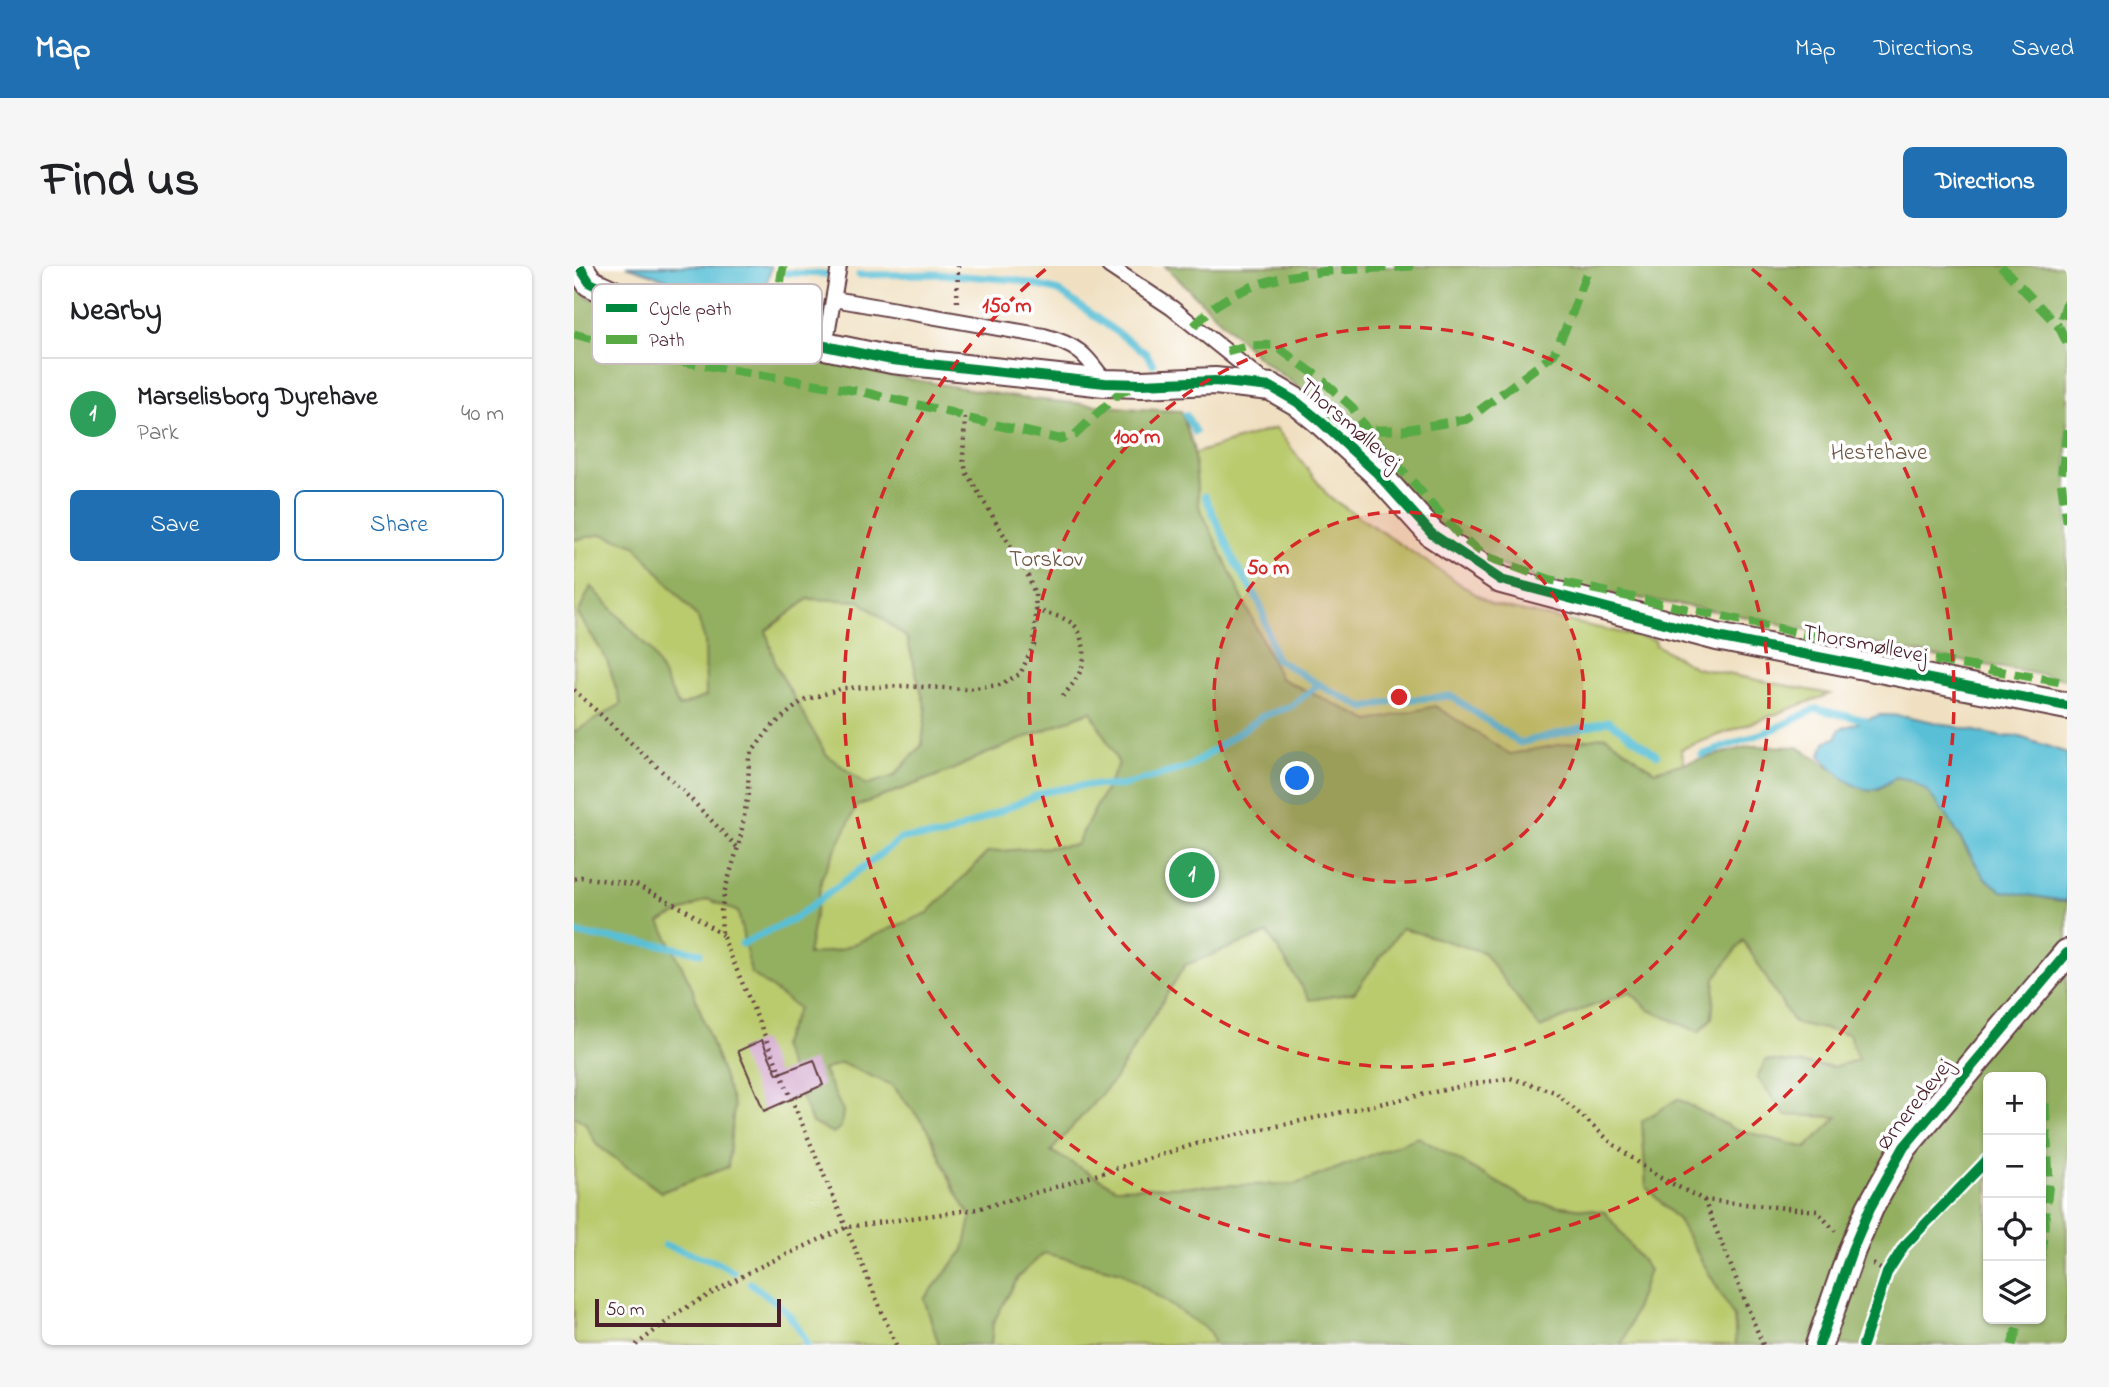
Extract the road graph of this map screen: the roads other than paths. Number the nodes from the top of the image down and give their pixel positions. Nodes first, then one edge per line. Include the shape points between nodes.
1 (579, 266) edge
2 (839, 266) edge
3 (1109, 266) edge
4 (592, 284) edge
5 (834, 299) junction
6 (822, 345) edge
7 (825, 346) junction
8 (1105, 383) junction
9 (1270, 387) junction
10 (2067, 706) edge
11 (2067, 953) edge
12 (1819, 1345) edge

1 - 4 street, Thorsmøllevej
2 - 5 lane
3 - 9 lane via 1172,308
5 - 7 lane
5 - 8 lane via 1065,342 1089,359
6 - 7 street, Thorsmøllevej
7 - 8 street, Thorsmøllevej via 892,360
8 - 9 street, Thorsmøllevej via 1215,381
9 - 10 street, Thorsmøllevej via 1319,420 1376,472 1432,534 1501,580 1717,637
11 - 12 street, Ørneredevej via 1904,1147 1870,1208

